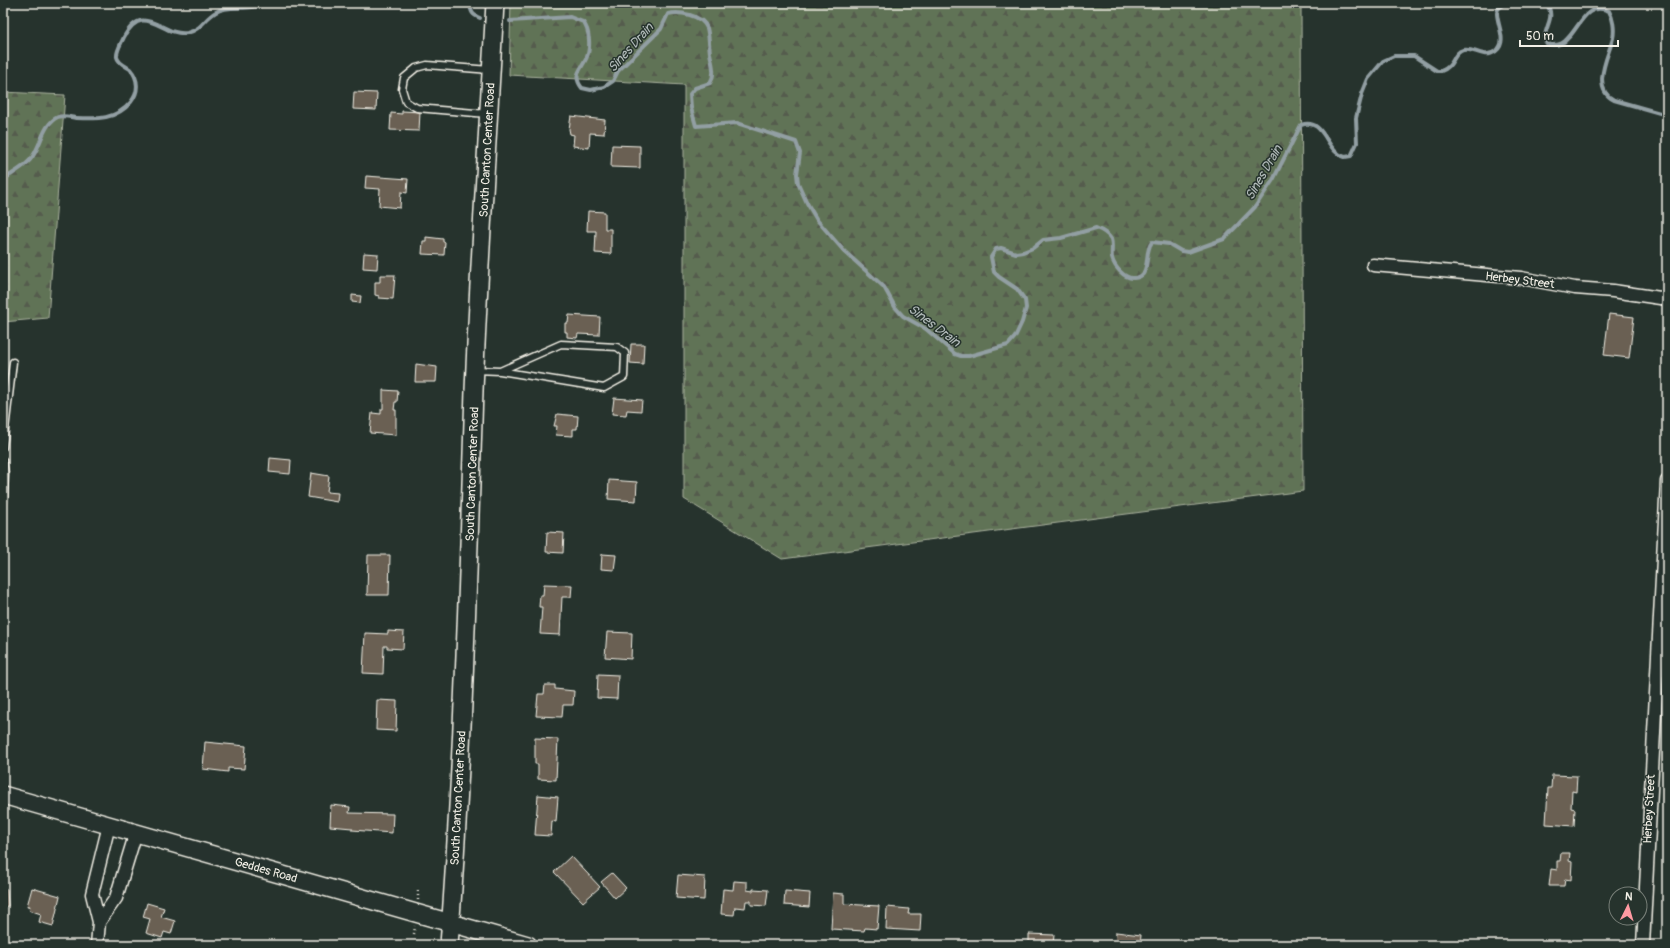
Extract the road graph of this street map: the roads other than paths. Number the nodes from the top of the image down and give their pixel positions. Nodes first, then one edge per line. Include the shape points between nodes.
1 (495, 3) edge
2 (491, 70) junction
3 (489, 114) junction
4 (1373, 265) dead end
5 (1667, 299) edge
6 (13, 362) dead end
7 (476, 370) junction
8 (500, 371) junction
9 (3, 447) edge
10 (3, 460) edge
11 (1667, 481) edge
12 (3, 516) edge
13 (3, 795) edge
14 (109, 825) junction
15 (136, 832) junction
16 (100, 922) junction
17 (451, 923) junction
18 (97, 945) edge
19 (449, 945) edge
20 (528, 945) edge
21 (1643, 945) edge

1 - 2 main road, South Canton Center Road
2 - 3 main road, South Canton Center Road
2 - 3 lane via 427,65 416,68 404,78 402,89 406,102 417,108
3 - 7 main road, South Canton Center Road
4 - 5 street, Herbey Street via 1521,278 1576,288
6 - 9 lane
7 - 8 lane
7 - 17 main road, South Canton Center Road via 458,820
8 - 8 lane via 604,388 624,377 625,353 617,347 561,344
10 - 12 lane via 6,474
11 - 21 street, Herbey Street
13 - 14 main road, Geddes Road
14 - 15 main road, Geddes Road
14 - 16 street via 92,894
15 - 16 street via 116,898
15 - 17 main road, Geddes Road
16 - 18 street
17 - 19 main road, South Canton Center Road
17 - 20 main road, Geddes Road

